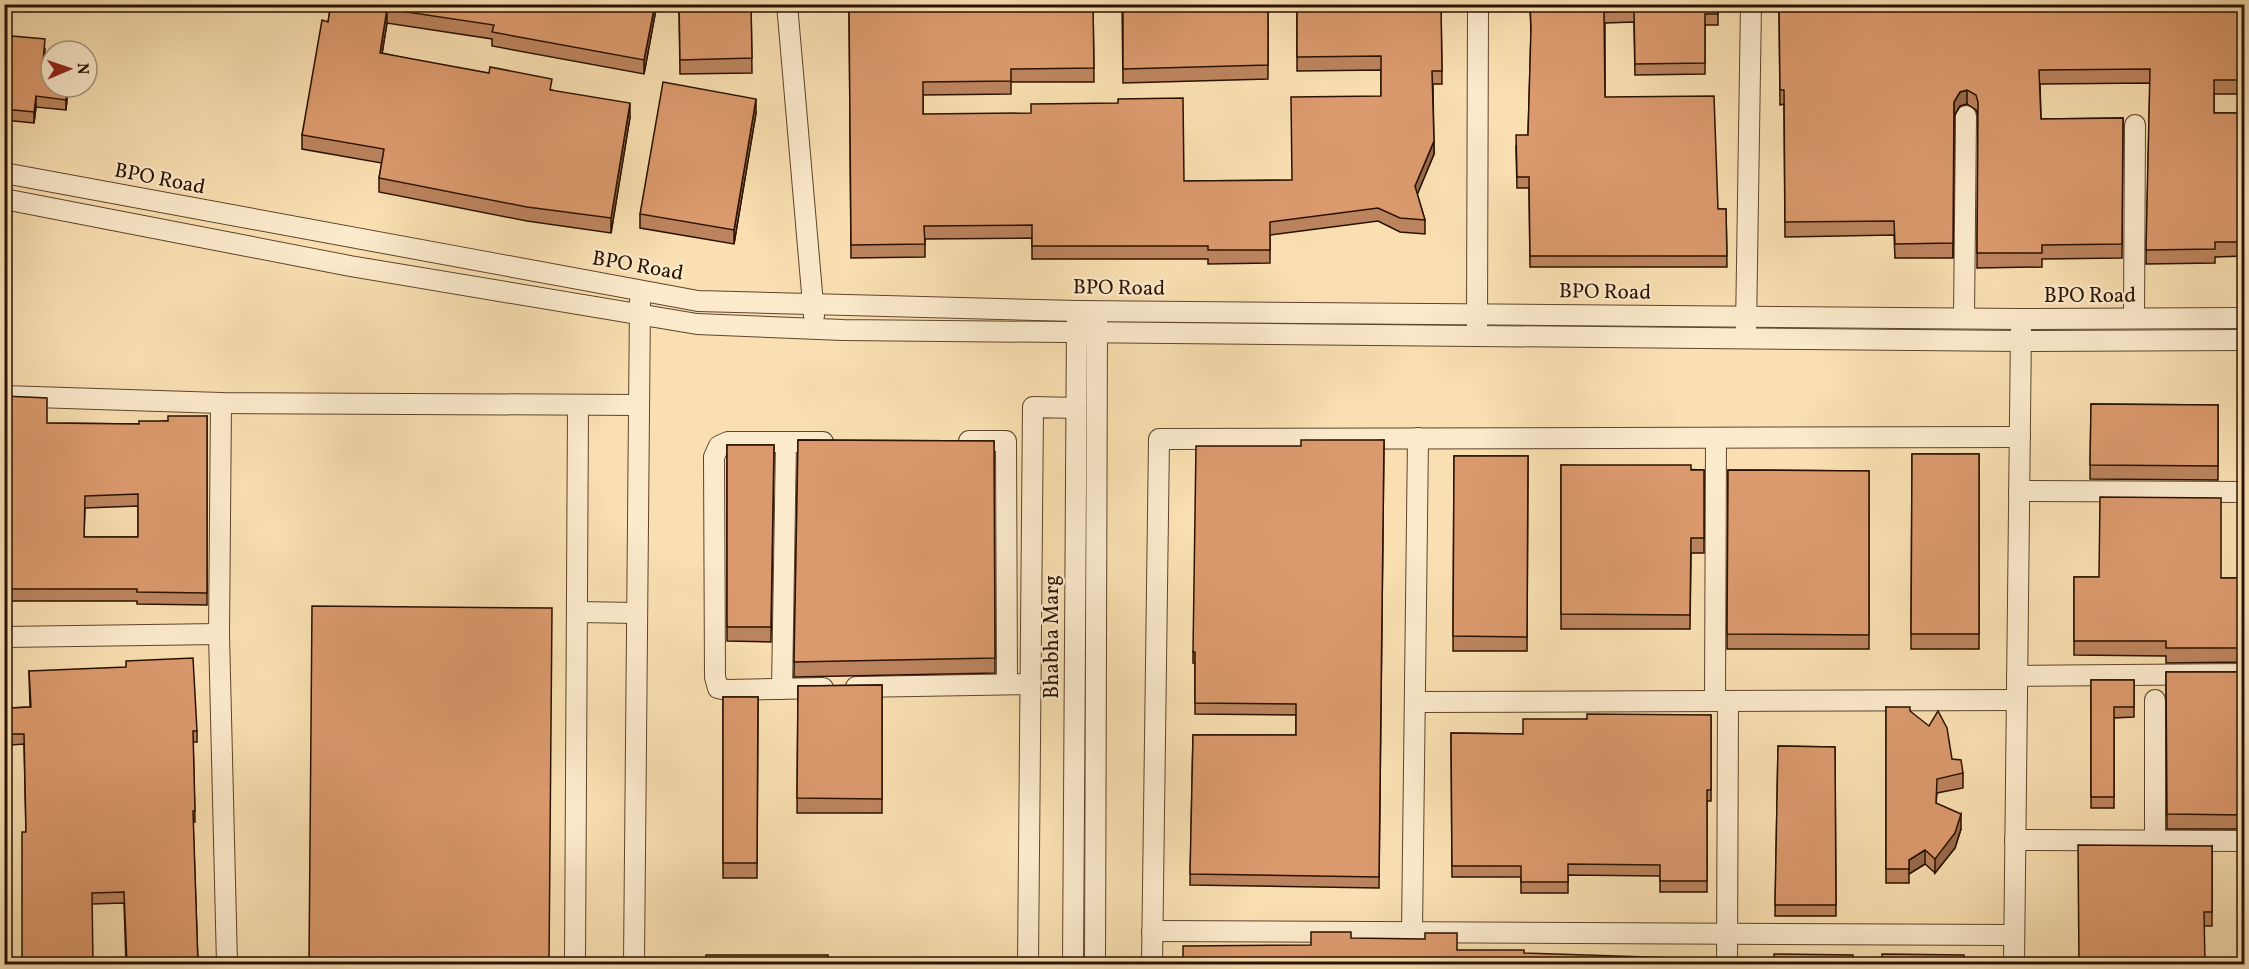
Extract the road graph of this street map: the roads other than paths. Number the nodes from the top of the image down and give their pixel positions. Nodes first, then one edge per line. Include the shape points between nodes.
1 (787, 4) edge
2 (1478, 4) edge
3 (1750, 4) edge
4 (1966, 116) dead end
5 (2136, 125) dead end
6 (4, 173) edge
7 (4, 199) edge
8 (640, 290) junction
9 (812, 302) junction
10 (1077, 311) junction
11 (1097, 311) junction
12 (640, 314) junction
13 (1477, 314) junction
14 (1746, 316) junction
15 (1964, 318) junction
16 (2134, 318) junction
17 (2244, 318) edge
18 (2021, 319) junction
19 (815, 329) junction
20 (1077, 333) junction
21 (1097, 333) junction
22 (1477, 336) junction
23 (1746, 339) junction
24 (2244, 340) edge
25 (2021, 341) junction
26 (4, 396) edge
27 (221, 403) junction
28 (578, 405) junction
29 (639, 405) junction
30 (1076, 408) junction
31 (2020, 437) junction
32 (1418, 438) junction
33 (1716, 438) junction
34 (1032, 440) junction
35 (948, 441) edge
36 (1006, 441) junction
37 (786, 442) junction
38 (844, 442) edge
39 (2019, 491) junction
40 (2244, 492) edge
41 (578, 612) junction
42 (637, 613) junction
43 (219, 634) junction
44 (4, 637) edge
45 (2244, 674) edge
46 (2017, 676) junction
47 (1007, 684) junction
48 (1030, 684) junction
49 (782, 689) junction
50 (2017, 700) junction
51 (2155, 700) dead end
52 (1722, 701) junction
53 (1415, 702) junction
54 (2015, 840) junction
55 (2155, 840) junction
56 (2244, 840) edge
57 (1152, 931) junction
58 (1412, 932) junction
59 (1727, 933) junction
60 (2014, 935) junction
61 (227, 964) edge
62 (575, 964) edge
63 (634, 964) edge
64 (1028, 964) edge
65 (1073, 964) edge
66 (1095, 964) edge
67 (1152, 964) edge
68 (1727, 964) edge
69 (2014, 964) edge

1 - 9 street
2 - 13 street
3 - 14 street
4 - 15 street
5 - 16 street
6 - 8 street, BPO Road
7 - 12 street via 350,266
8 - 9 street, BPO Road via 698,301
8 - 12 street
9 - 10 street, BPO Road
9 - 19 street
10 - 11 street, BPO Road
10 - 20 street, Bhabha Marg
11 - 13 street, BPO Road
11 - 21 street
12 - 19 street via 697,324
12 - 29 street
13 - 14 street, BPO Road
13 - 22 street
14 - 15 street, BPO Road
14 - 23 street
15 - 18 street, BPO Road
16 - 17 street, BPO Road
16 - 18 street, BPO Road
18 - 25 street
19 - 20 street
20 - 21 street
20 - 30 street, Bhabha Marg
21 - 22 street
21 - 66 street
22 - 23 street
23 - 25 street
24 - 25 street
25 - 31 street
26 - 27 street
27 - 28 street
27 - 43 street
28 - 29 street
28 - 41 street
29 - 42 street
30 - 34 street via 1033,407
30 - 65 street, Bhabha Marg
31 - 33 street
31 - 39 street
32 - 33 street
32 - 53 street
32 - 57 street via 1159,439
33 - 52 street
34 - 36 street
34 - 48 street
35 - 36 street
36 - 47 street
37 - 38 street
37 - 49 street
37 - 49 street via 728,442 719,446 714,458 718,688
39 - 40 street
39 - 46 street
41 - 42 street
41 - 62 street
42 - 63 street
43 - 44 street
43 - 61 street
45 - 46 street
46 - 50 street
47 - 48 street
47 - 49 street
48 - 64 street
50 - 52 street
50 - 54 street
51 - 55 street
52 - 53 street
52 - 59 street
53 - 58 street
54 - 55 street
54 - 60 street
55 - 56 street
57 - 58 street
57 - 67 street
58 - 59 street
59 - 60 street
59 - 68 street
60 - 69 street

